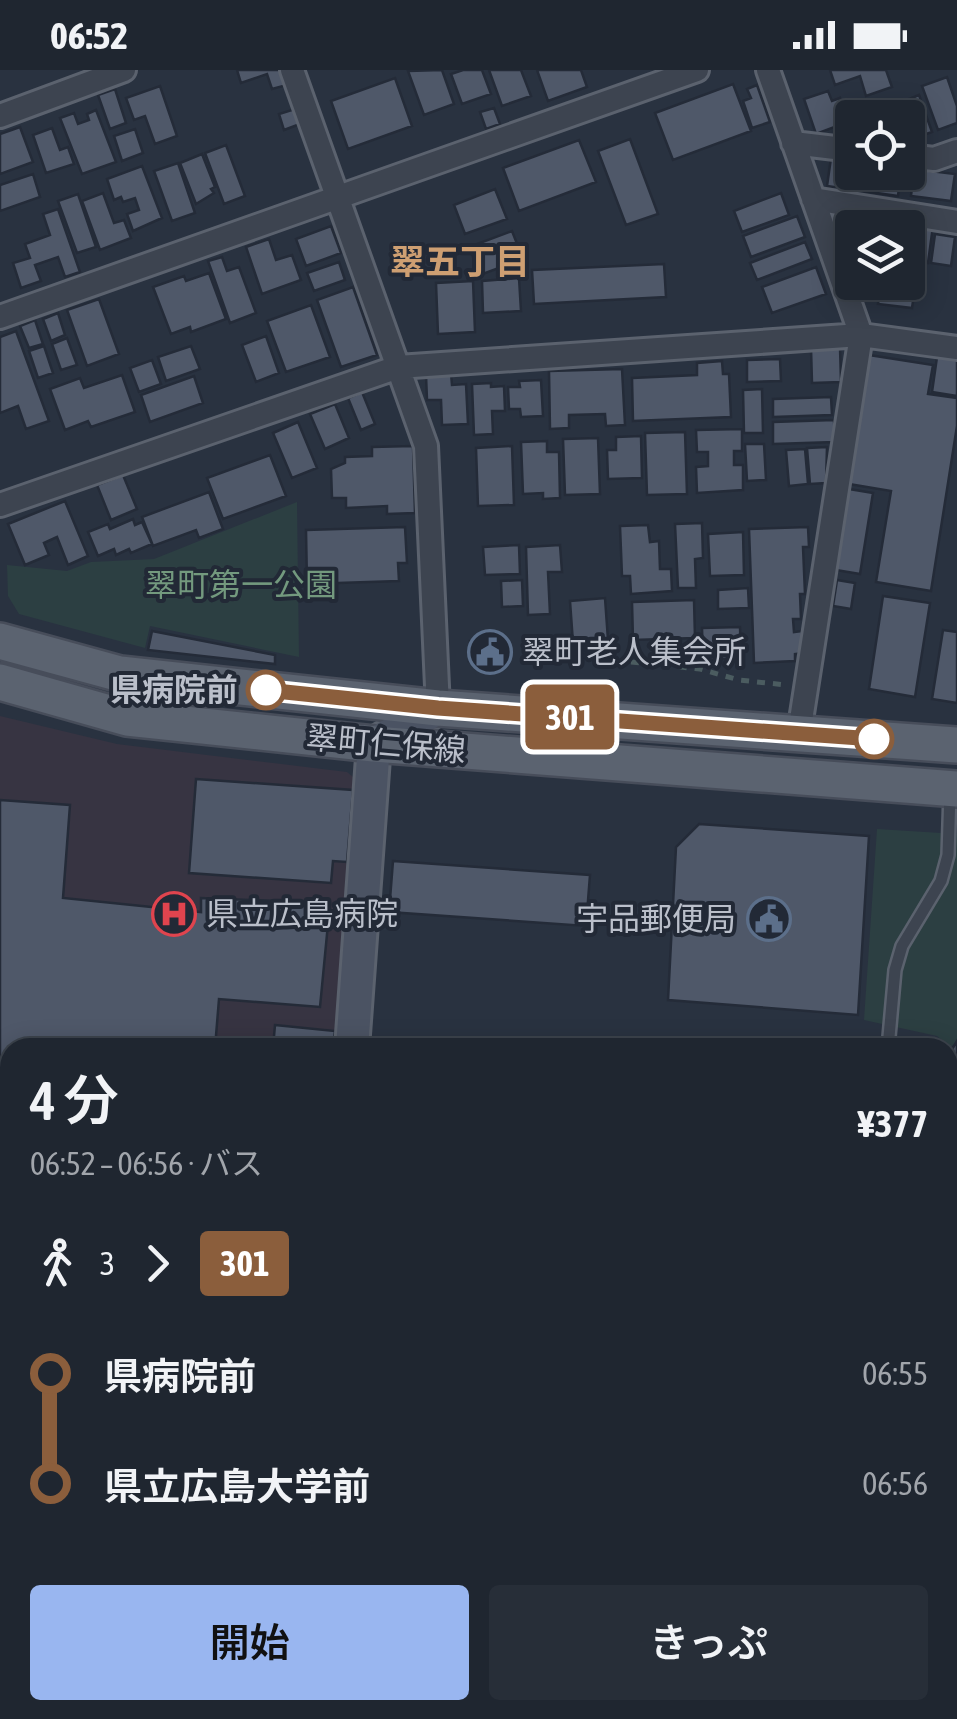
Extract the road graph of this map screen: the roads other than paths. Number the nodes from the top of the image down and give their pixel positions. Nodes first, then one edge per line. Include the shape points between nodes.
1 (124, 70) edge
2 (292, 70) edge
3 (697, 70) edge
4 (768, 70) edge
5 (0, 116) edge
6 (794, 144) junction
7 (835, 148) edge
8 (957, 151) edge
9 (925, 158) edge
10 (338, 196) junction
11 (813, 199) junction
12 (957, 222) edge
13 (0, 317) edge
14 (861, 336) junction
15 (957, 348) edge
16 (398, 368) junction
17 (0, 505) edge
18 (0, 641) edge
19 (0, 682) edge
20 (438, 708) junction
21 (799, 733) junction
22 (374, 744) junction
23 (957, 745) edge
24 (954, 788) edge
25 (356, 1035) edge
26 (889, 1038) edge

1 - 5 street
2 - 10 street
3 - 10 street
4 - 6 street
6 - 7 street
6 - 11 street
8 - 9 street
10 - 13 street
10 - 16 street
11 - 12 street
11 - 14 street
14 - 15 street
14 - 16 street
14 - 21 street
16 - 17 street
16 - 20 street via 426,446
18 - 20 main road, 翠町仁保線 via 120,674
19 - 22 main road, 翠町仁保線 via 127,718
20 - 21 main road, 翠町仁保線
20 - 22 street
21 - 23 main road, 翠町仁保線
22 - 24 main road, 翠町仁保線
22 - 25 street
24 - 26 lane via 941,880 895,970

